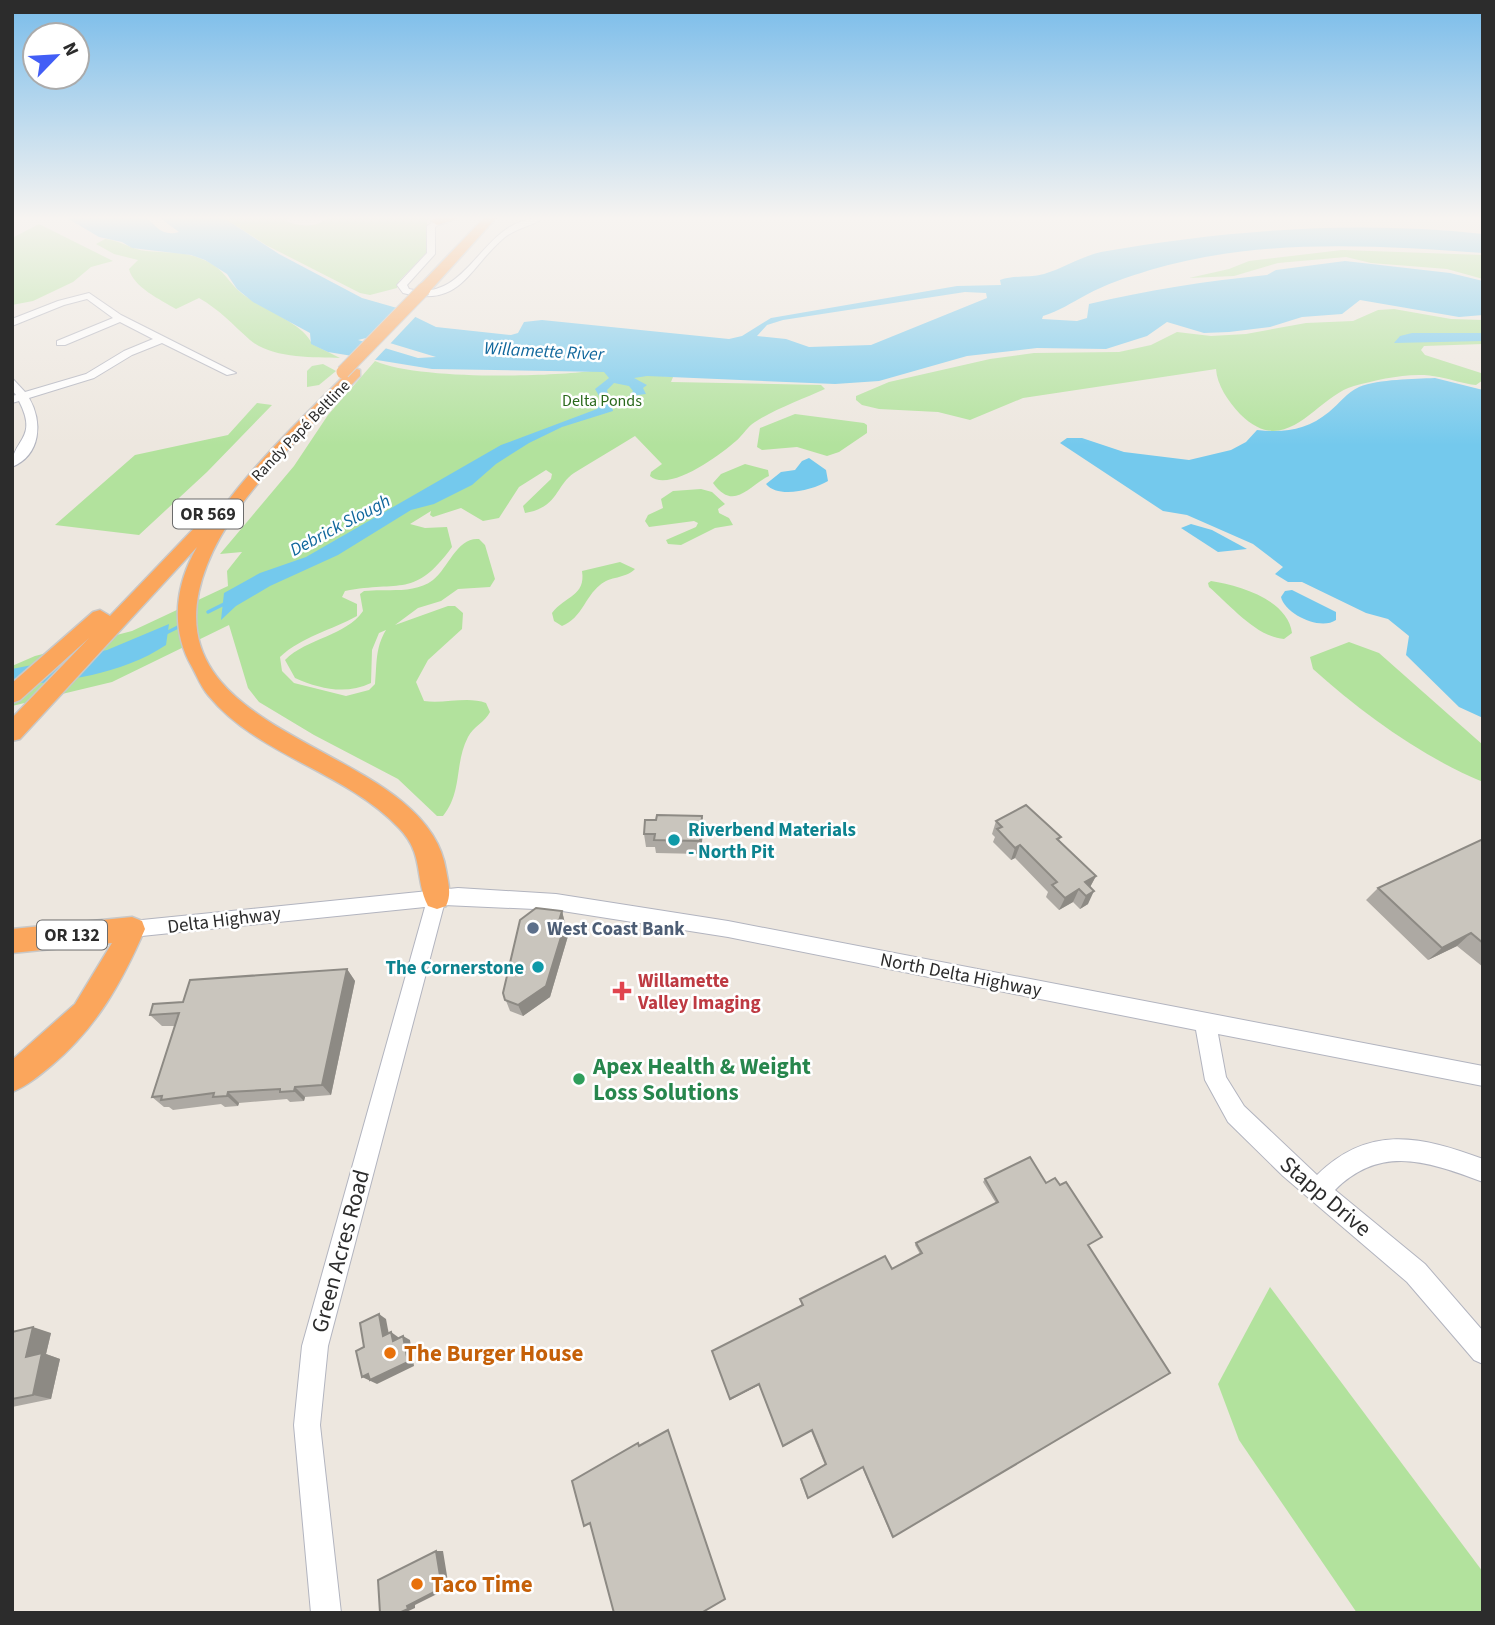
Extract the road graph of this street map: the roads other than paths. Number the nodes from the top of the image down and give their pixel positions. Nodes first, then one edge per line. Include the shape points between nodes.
1 (424, 294) edge
2 (120, 319) junction
3 (12, 323) edge
4 (162, 339) junction
5 (61, 343) dead end
6 (231, 373) dead end
7 (349, 373) junction
8 (12, 381) edge
9 (17, 399) edge
10 (323, 405) junction
11 (12, 463) edge
12 (71, 653) junction
13 (25, 699) edge
14 (12, 733) edge
15 (436, 898) junction
16 (132, 929) junction
17 (12, 941) edge
18 (1205, 1021) junction
19 (1483, 1076) edge
20 (12, 1078) edge
21 (1483, 1171) edge
22 (1318, 1190) junction
23 (1483, 1350) edge
24 (326, 1613) edge

1 - 7 highway, Randy Papé Beltline / OR 569
2 - 3 street via 87,296
2 - 4 street
2 - 5 street
4 - 6 street
4 - 9 street via 90,376
7 - 10 highway, Randy Papé Beltline / OR 569
7 - 12 highway, Randy Papé Beltline / OR 569
8 - 9 street
9 - 11 street via 32,414 34,430
10 - 12 highway, Randy Papé Beltline / OR 569
10 - 15 highway via 219,527 197,565 189,597 190,642 207,680 235,712 375,793 405,817 435,865
12 - 13 highway
12 - 13 highway, Randy Papé Beltline / OR 569
13 - 14 highway, Randy Papé Beltline / OR 569
15 - 16 street, Delta Highway / OR 132
15 - 18 street, North Delta Highway via 506,898 622,910
15 - 24 street, Green Acres Road via 315,1346 307,1425
16 - 17 highway, Delta Highway / OR 132
16 - 20 highway via 87,1014
18 - 19 street, North Delta Highway
18 - 22 street, Stapp Drive via 1216,1080 1225,1099 1251,1130
21 - 22 street via 1428,1152 1388,1149 1349,1160
22 - 23 street, Stapp Drive via 1416,1273

